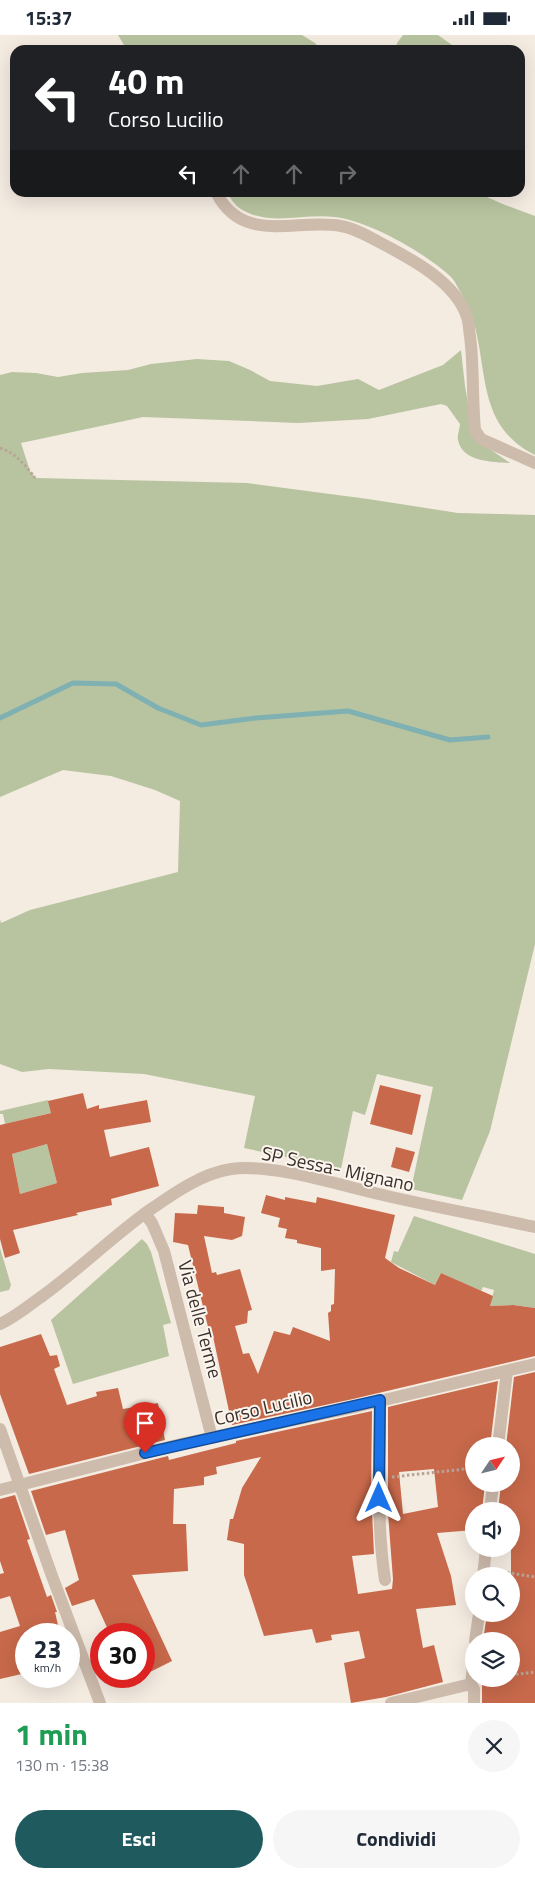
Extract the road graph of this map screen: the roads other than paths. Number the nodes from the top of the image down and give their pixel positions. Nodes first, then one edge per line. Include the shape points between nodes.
1 (219, 197) edge
2 (535, 463) edge
3 (144, 1214) junction
4 (535, 1227) edge
5 (0, 1324) edge
6 (535, 1364) edge
7 (507, 1371) junction
8 (380, 1400) junction
9 (0, 1429) edge
10 (499, 1437) edge
11 (212, 1438) junction
12 (19, 1485) junction
13 (0, 1490) edge
14 (385, 1581) dead end
15 (465, 1686) edge
16 (473, 1687) edge
17 (100, 1703) edge
18 (391, 1703) edge
19 (474, 1703) edge

1 - 2 street via 228,209 250,223 276,227 331,225 355,230 408,257 442,282 467,318 475,431 481,439
3 - 4 street, SP Sessa- Mignano via 203,1178 220,1171 247,1168 291,1174
3 - 5 street, SP Sessa- Mignano via 56,1286
3 - 11 street, Via delle Terme via 152,1223 164,1251
6 - 7 street, Corso Lucilio
7 - 8 street, Corso Lucilio
7 - 10 street
8 - 11 street, Corso Lucilio
8 - 14 street via 381,1556
9 - 12 street
11 - 12 street, Corso Lucilio
12 - 13 street, Corso Lucilio
12 - 17 street
15 - 18 street
16 - 19 street

